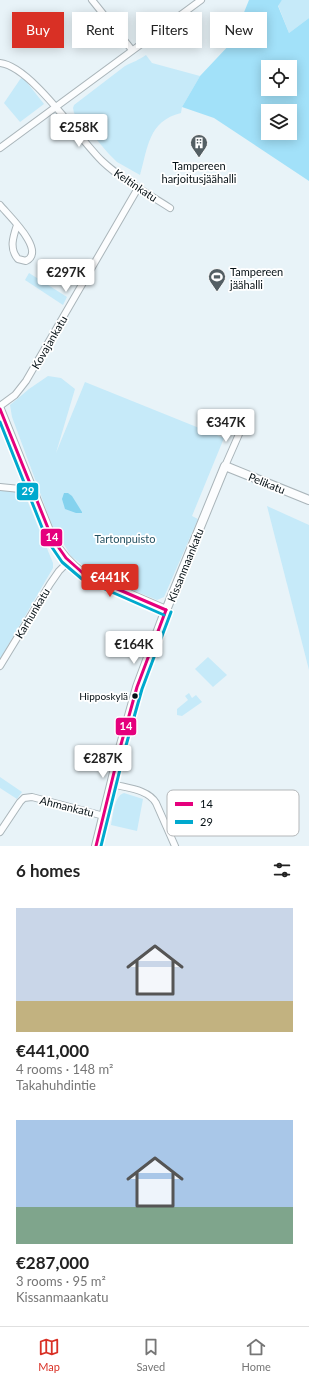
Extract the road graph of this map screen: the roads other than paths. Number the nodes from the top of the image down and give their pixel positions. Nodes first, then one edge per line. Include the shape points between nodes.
1 (92, 0) edge
2 (201, 0) edge
3 (132, 50) junction
4 (0, 63) edge
5 (55, 107) junction
6 (0, 148) edge
7 (138, 188) junction
8 (0, 205) edge
9 (170, 208) dead end
10 (17, 225) junction
11 (0, 407) edge
12 (242, 425) dead end
13 (226, 466) junction
14 (30, 485) junction
15 (0, 487) edge
16 (309, 500) edge
17 (68, 562) junction
18 (166, 610) junction
19 (0, 666) edge
20 (112, 784) junction
21 (104, 816) junction
22 (167, 829) edge
23 (0, 832) edge
24 (170, 836) edge
25 (96, 846) edge
26 (175, 846) edge

1 - 3 street
2 - 3 street
3 - 5 street
4 - 5 street, Keltinkatu via 22,72
5 - 6 street
5 - 7 street, Keltinkatu via 102,161
7 - 9 street, Keltinkatu
7 - 11 street, Kovajankatu via 26,381
8 - 10 street
10 - 10 street via 12,242 13,251 18,259 26,261 32,256 33,249
11 - 14 street
12 - 13 street, Kissanmaankatu
13 - 16 street, Pelikatu
13 - 18 street, Kissanmaankatu
14 - 15 street via 20,489
14 - 17 street via 52,538
17 - 18 street via 85,575
17 - 19 street, Karhunkatu via 50,584
18 - 20 street, Kissanmaankatu via 137,687
20 - 21 street, Kissanmaankatu
20 - 22 street via 142,792 153,798
21 - 23 street, Ahmankatu via 32,797 24,798
21 - 25 street, Kissanmaankatu
24 - 26 street

